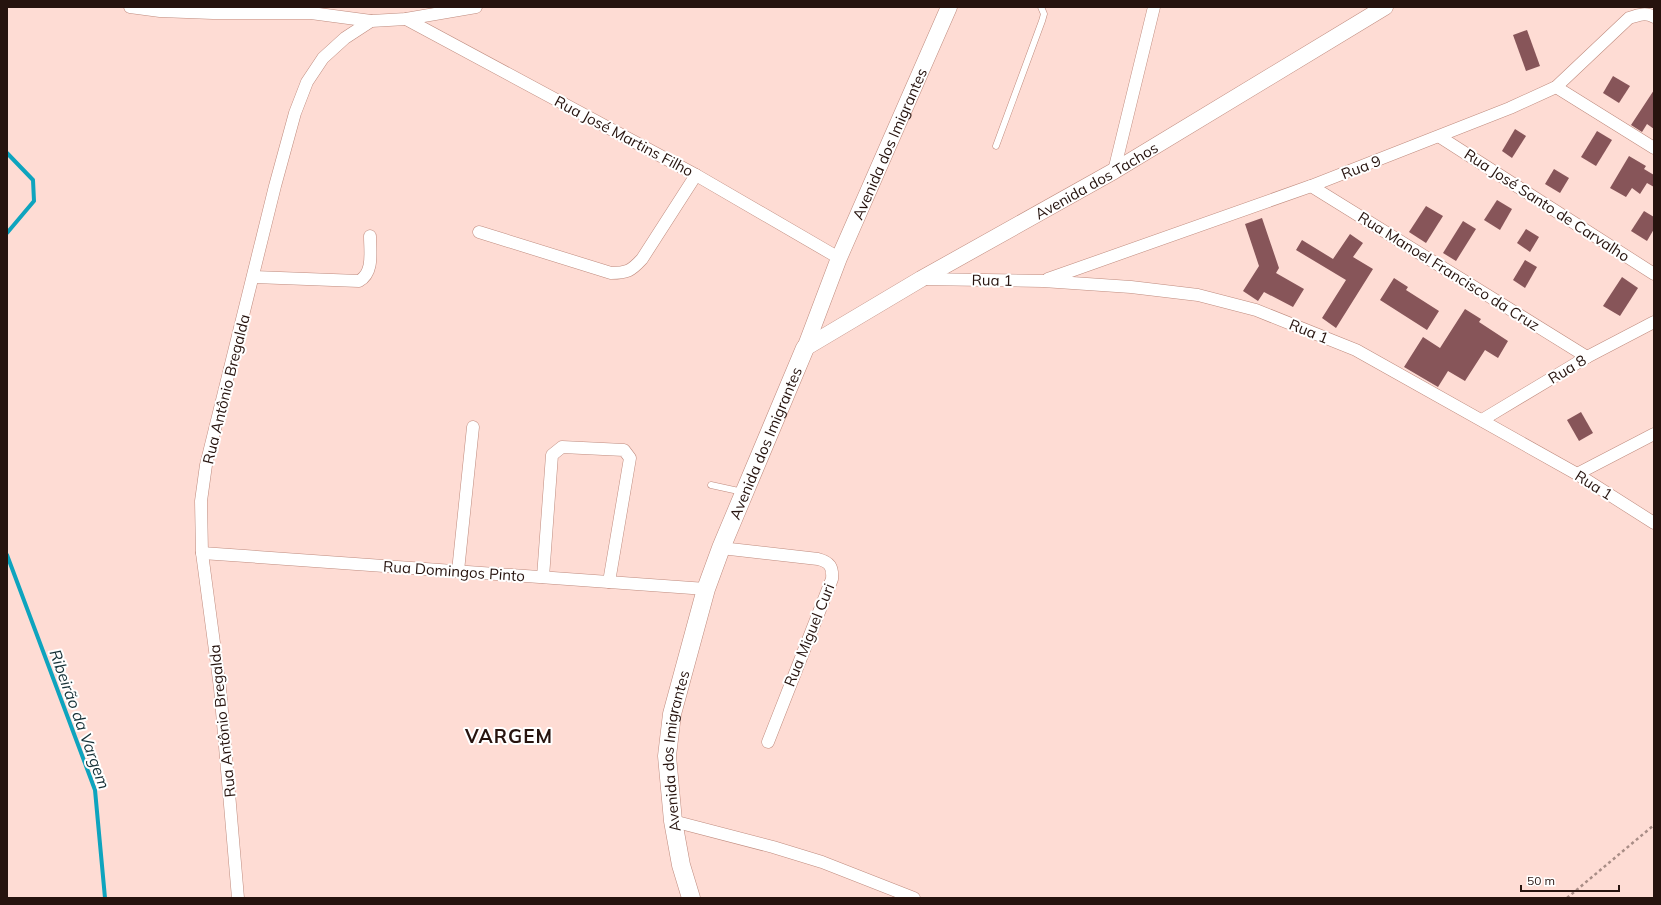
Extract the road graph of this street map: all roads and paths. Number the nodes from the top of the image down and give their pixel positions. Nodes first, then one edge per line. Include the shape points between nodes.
1 (130, 7) edge
2 (476, 7) edge
3 (949, 7) edge
4 (1041, 7) edge
5 (1154, 7) edge
6 (1385, 7) edge
7 (1654, 17) edge
8 (406, 19) junction
9 (371, 21) junction
10 (1556, 87) junction
11 (1440, 137) junction
12 (996, 146) dead end
13 (1654, 148) edge
14 (1114, 171) junction
15 (696, 175) junction
16 (1311, 186) junction
17 (479, 232) dead end
18 (370, 236) dead end
19 (839, 258) junction
20 (1654, 274) edge
21 (254, 277) junction
22 (921, 279) junction
23 (1044, 281) junction
24 (1654, 322) edge
25 (805, 348) junction
26 (1587, 357) junction
27 (1482, 420) junction
28 (473, 427) dead end
29 (1654, 434) edge
30 (1577, 474) junction
31 (711, 485) dead end
32 (744, 492) junction
33 (1654, 523) edge
34 (721, 548) junction
35 (202, 553) junction
36 (458, 571) junction
37 (542, 577) junction
38 (609, 582) junction
39 (706, 589) junction
40 (768, 742) dead end
41 (673, 821) junction
42 (1654, 825) edge
43 (238, 898) edge
44 (691, 898) edge
45 (914, 898) edge
46 (1567, 898) edge

1 - 9 street via 213,13 311,13
2 - 8 street, Rua Antônio Bregalda
3 - 19 street, Avenida dos Imigrantes
4 - 12 lane via 1044,14 1042,21
5 - 14 street
6 - 14 street, Avenida dos Tachos
7 - 10 street, Rua 9 via 1640,14 1629,18
8 - 9 street, Rua Antônio Bregalda
8 - 15 street, Rua José Martins Filho
9 - 21 street, Rua Antônio Bregalda via 345,38 322,58 307,82 295,113 275,186
10 - 11 street, Rua 9
10 - 13 street
11 - 16 street, Rua 9
11 - 20 street, Rua José Santo de Carvalho
14 - 22 street, Avenida dos Tachos
15 - 17 street via 642,259 624,273 611,273
15 - 19 street, Rua José Martins Filho
16 - 23 street, Rua 9
16 - 26 street, Rua Manoel Francisco da Cruz
18 - 21 street via 369,271 365,278 359,281
19 - 25 street, Avenida dos Imigrantes
21 - 35 street, Rua Antônio Bregalda via 206,466 201,501
22 - 23 street, Rua 1
22 - 25 street, Avenida dos Tachos
23 - 27 street, Rua 1 via 1198,295 1256,310 1356,350
24 - 26 street, Rua 8
25 - 32 main road, Avenida dos Imigrantes
26 - 27 street, Rua 8
27 - 30 street, Rua 1
28 - 36 street
29 - 30 street
30 - 33 street, Rua 1
31 - 32 lane
32 - 34 main road, Avenida dos Imigrantes
34 - 39 main road, Avenida dos Imigrantes
34 - 40 street, Rua Miguel Curi via 818,559 827,561 832,569 832,579
35 - 36 street, Rua Domingos Pinto
35 - 43 street, Rua Antônio Bregalda via 220,688
36 - 37 street, Rua Domingos Pinto
37 - 38 street, Rua Domingos Pinto
37 - 38 street via 552,455 562,447 624,450 630,458
38 - 39 street, Rua Domingos Pinto
39 - 41 main road, Avenida dos Imigrantes via 672,714 667,756
41 - 44 main road, Avenida dos Imigrantes via 681,865
41 - 45 street via 773,846
42 - 46 path

